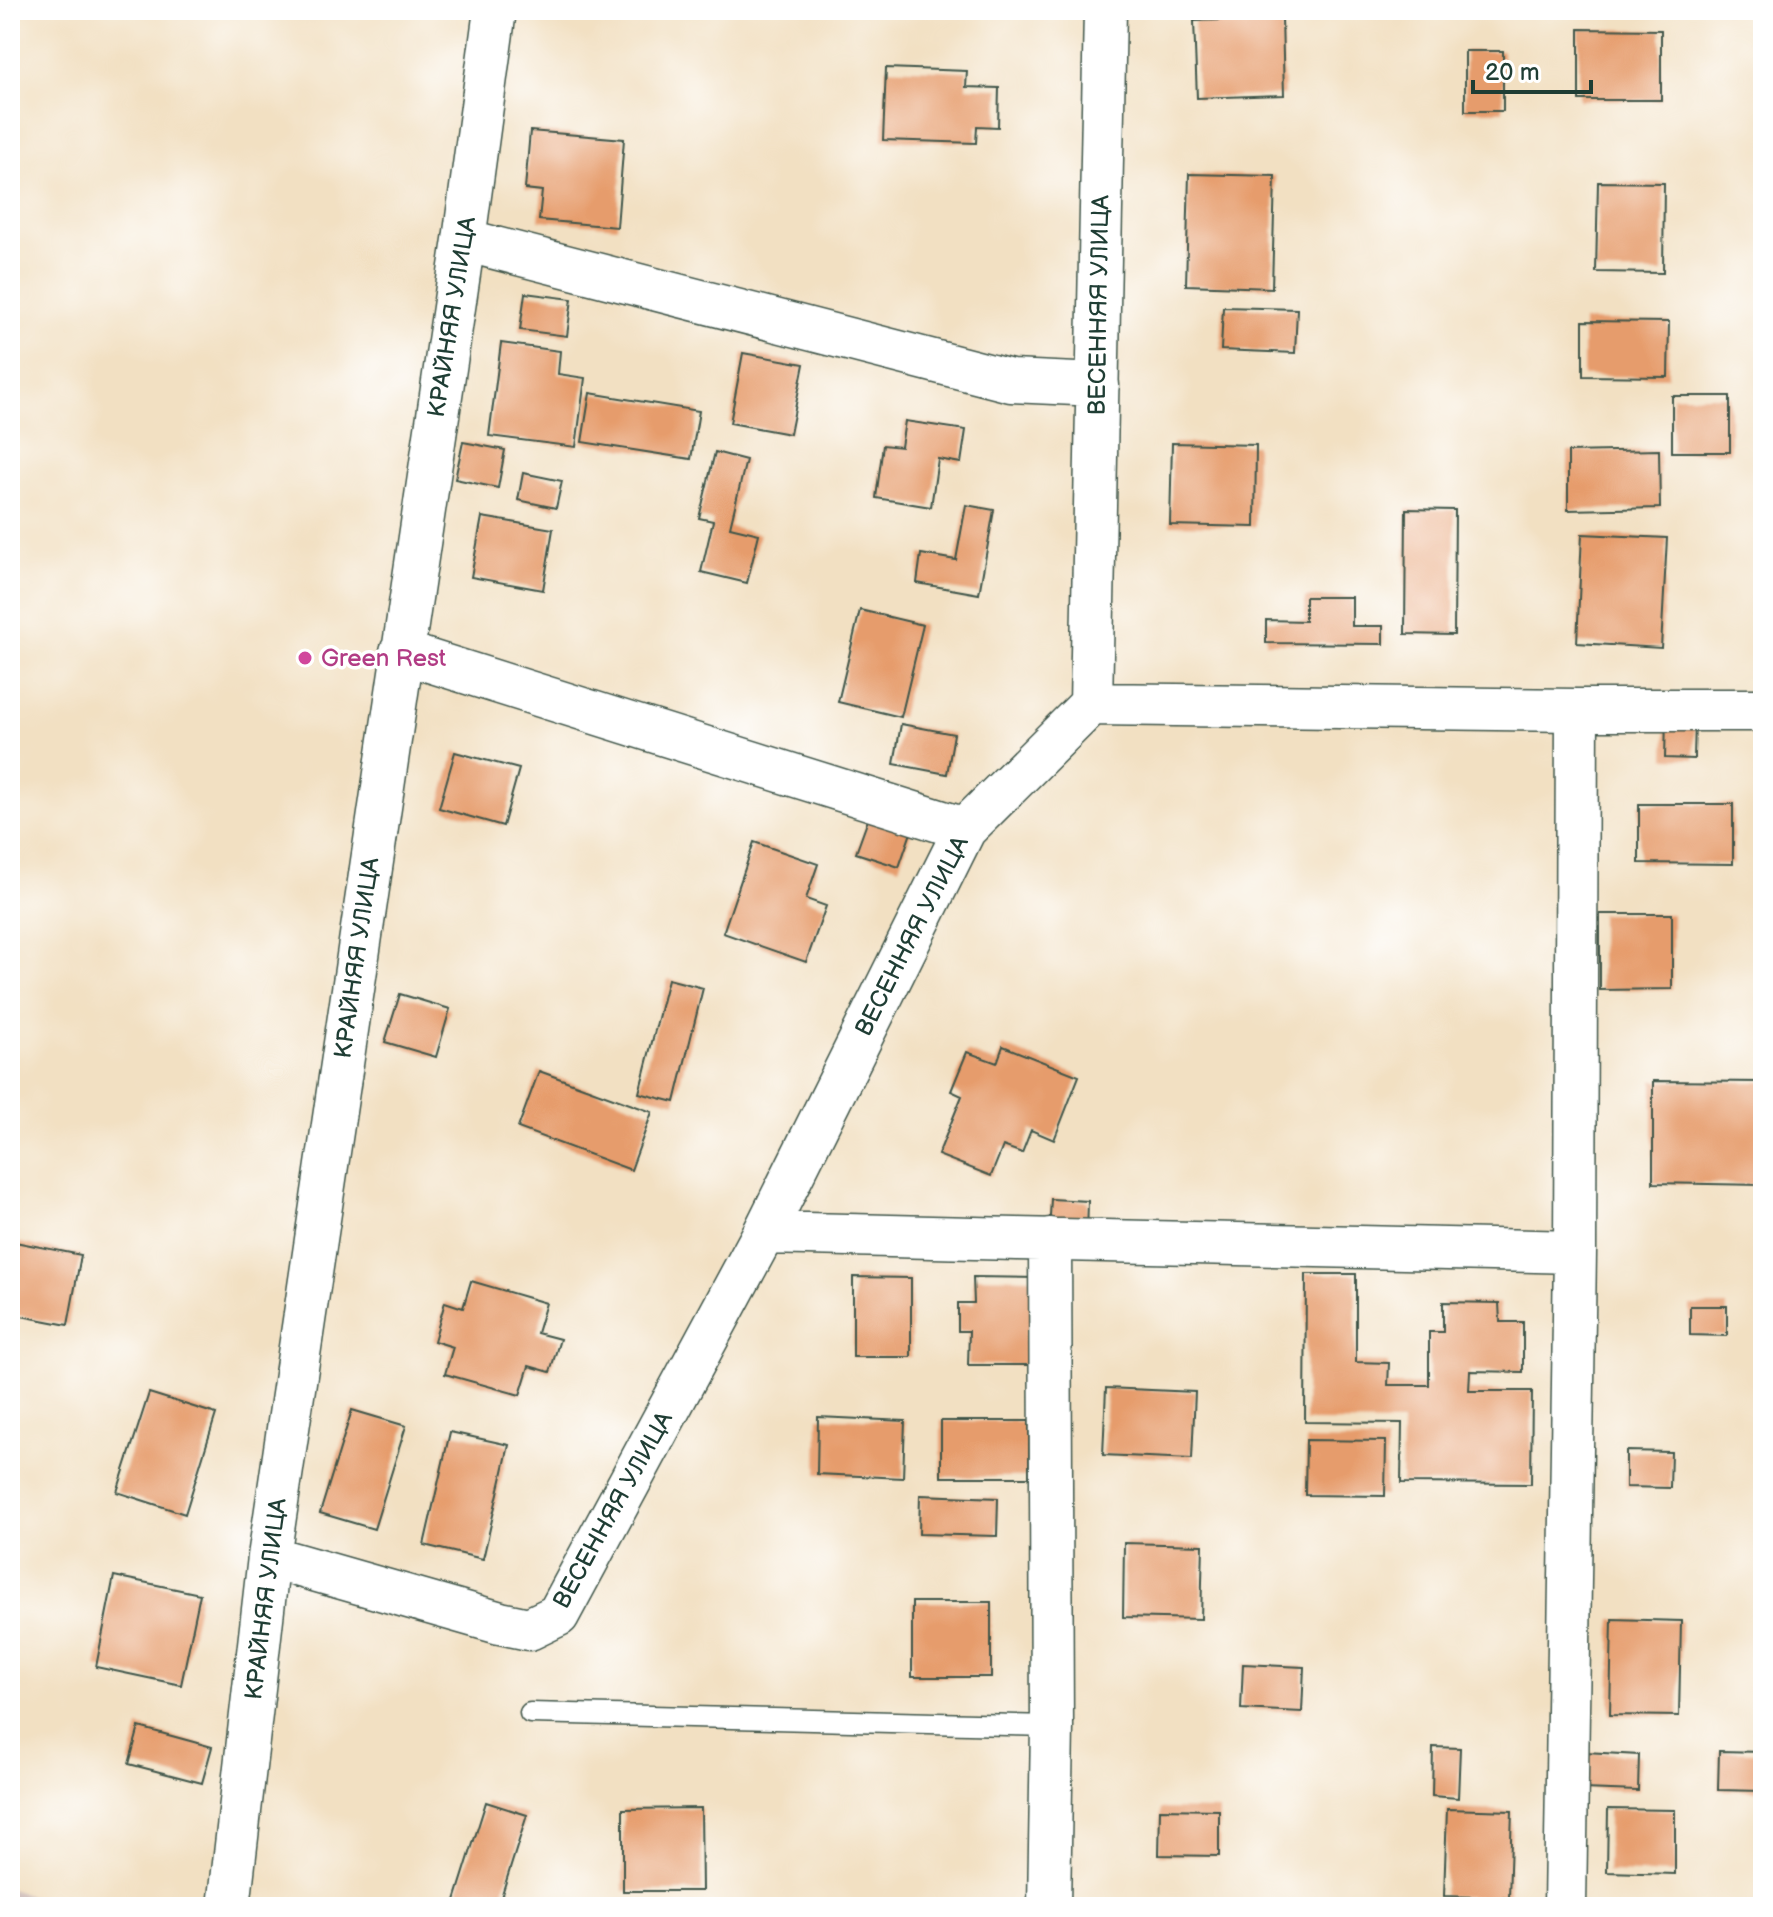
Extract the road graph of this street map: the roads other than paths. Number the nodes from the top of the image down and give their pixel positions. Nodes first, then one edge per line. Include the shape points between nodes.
1 (495, 10) edge
2 (1105, 10) edge
3 (464, 240) junction
4 (1098, 385) junction
5 (401, 652) junction
6 (1091, 704) junction
7 (1577, 710) junction
8 (1763, 710) edge
9 (965, 829) junction
10 (764, 1233) junction
11 (1050, 1239) junction
12 (1575, 1252) junction
13 (269, 1557) junction
14 (530, 1713) dead end
15 (1052, 1726) junction
16 (229, 1907) edge
17 (1049, 1907) edge
18 (1565, 1907) edge

1 - 3 street, КРАЙНЯЯ УЛИЦА
2 - 4 street, ВЕСЕННЯЯ УЛИЦА
3 - 4 street via 1011,381
3 - 5 street, КРАЙНЯЯ УЛИЦА
4 - 6 street, ВЕСЕННЯЯ УЛИЦА
5 - 9 street
5 - 13 street, КРАЙНЯЯ УЛИЦА
6 - 7 street
6 - 9 street, ВЕСЕННЯЯ УЛИЦА
7 - 8 street
7 - 12 street
9 - 10 street, ВЕСЕННЯЯ УЛИЦА
10 - 11 street
10 - 13 street, ВЕСЕННЯЯ УЛИЦА via 558,1615 529,1629
11 - 12 street
11 - 15 street
12 - 18 street
13 - 16 street, КРАЙНЯЯ УЛИЦА
14 - 15 lane
15 - 17 street

